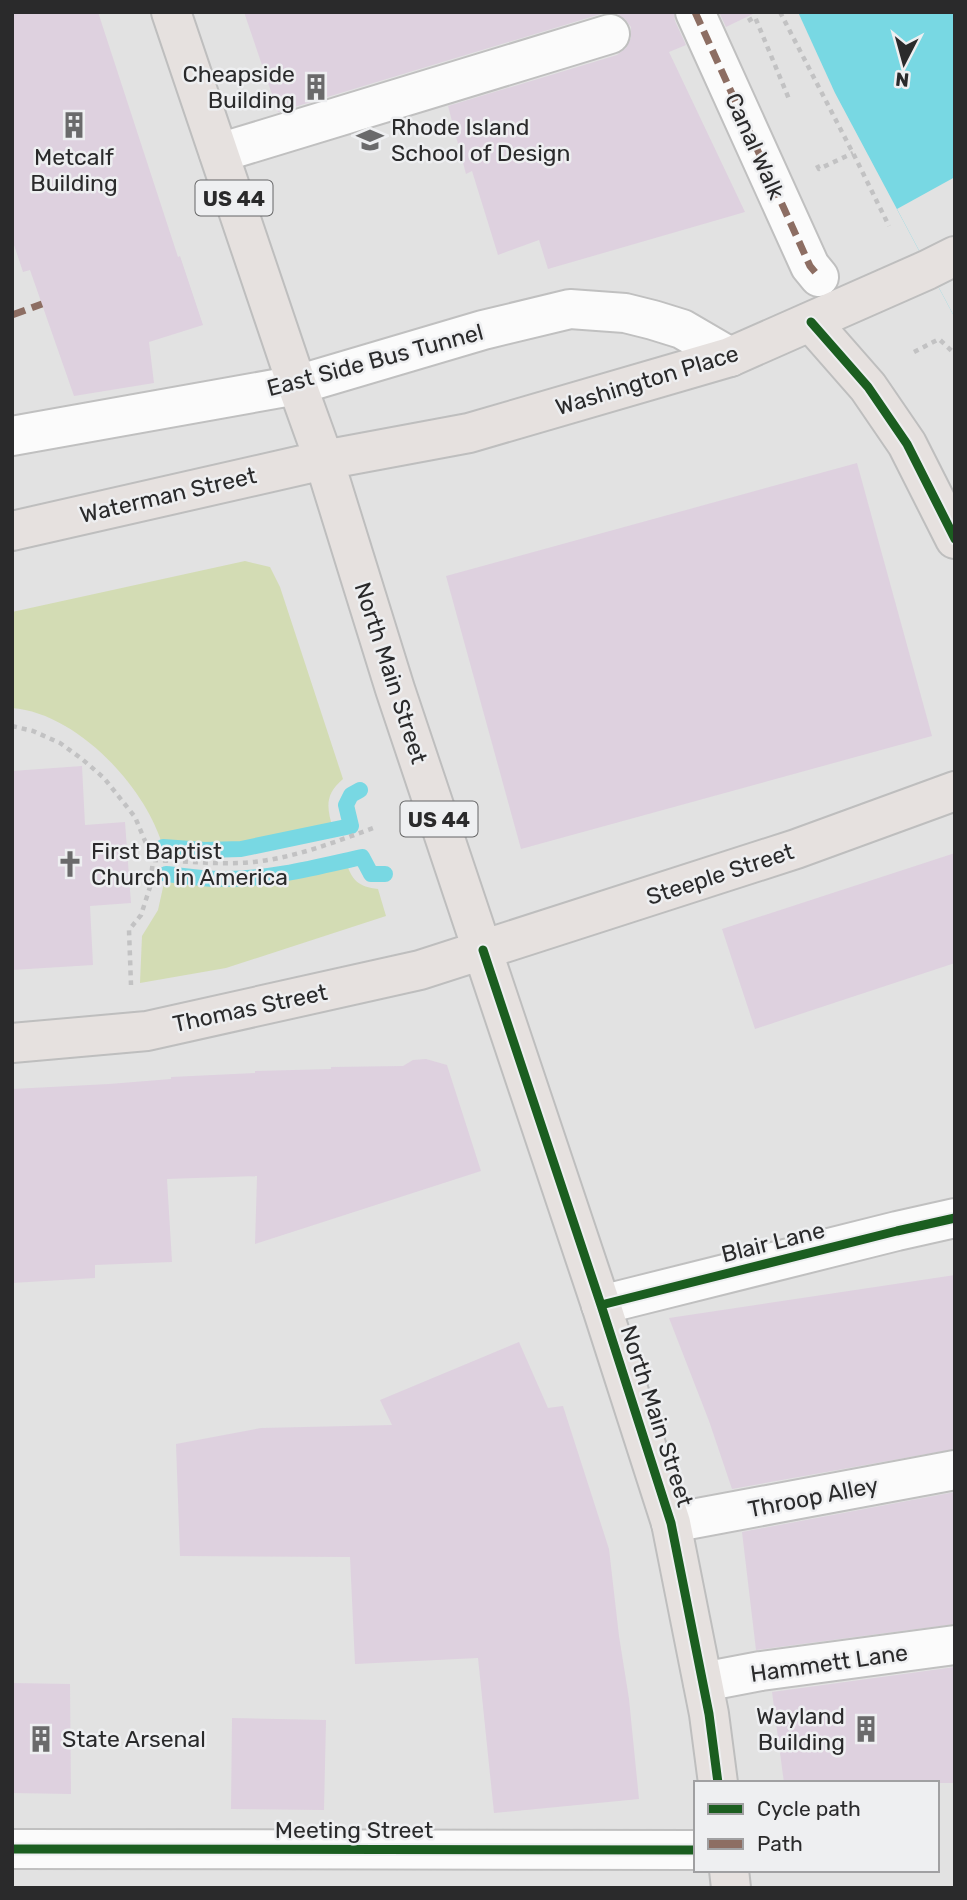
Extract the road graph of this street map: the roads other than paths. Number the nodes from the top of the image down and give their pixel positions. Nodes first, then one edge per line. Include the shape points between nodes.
1 (171, 12) edge
2 (695, 12) edge
3 (610, 34) dead end
4 (219, 153) junction
5 (941, 263) edge
6 (819, 277) dead end
7 (811, 322) junction
8 (730, 357) junction
9 (296, 385) junction
10 (12, 436) edge
11 (324, 460) junction
12 (12, 531) edge
13 (955, 539) edge
14 (955, 790) edge
15 (483, 950) junction
16 (12, 1042) edge
17 (955, 1218) edge
18 (601, 1305) junction
19 (955, 1470) edge
20 (671, 1523) junction
21 (955, 1645) edge
22 (703, 1682) junction
23 (718, 1781) edge
24 (12, 1849) edge
25 (694, 1850) edge

1 - 4 main road, North Main Street / US 44
2 - 6 street, Canal Walk
3 - 4 street
4 - 9 main road, North Main Street / US 44
5 - 7 main road, Washington Place
7 - 8 main road, Washington Place
7 - 13 main road via 868,387 907,444
8 - 9 street, East Side Bus Tunnel via 681,329 653,320 570,309
8 - 11 main road, Washington Place via 468,433
9 - 10 street, East Side Bus Tunnel
9 - 11 main road, North Main Street / US 44
11 - 12 main road, Waterman Street
11 - 15 main road, North Main Street / US 44
14 - 15 main road, Steeple Street via 796,849
15 - 16 main road, Thomas Street via 420,971 147,1031
15 - 18 main road, North Main Street / US 44
17 - 18 street, Blair Lane
18 - 20 main road, North Main Street / US 44
19 - 20 street, Throop Alley
20 - 22 main road, North Main Street / US 44
21 - 22 street, Hammett Lane
22 - 23 main road, North Main Street / US 44
24 - 25 street, Meeting Street

